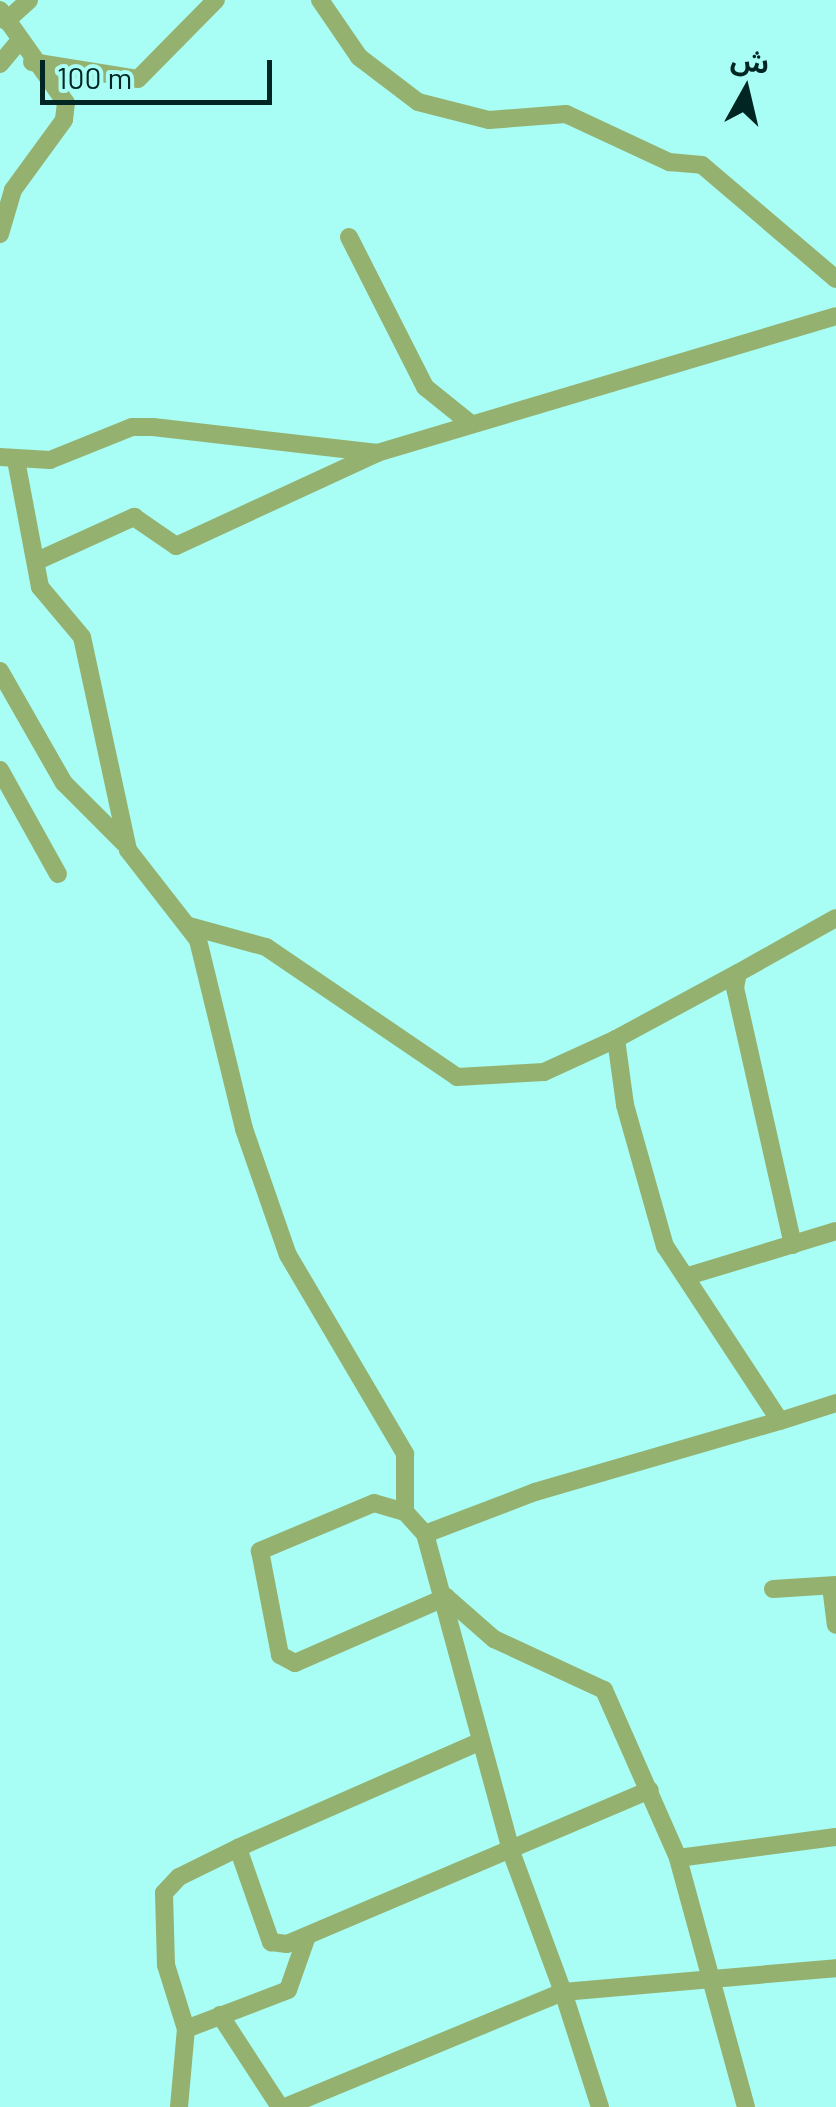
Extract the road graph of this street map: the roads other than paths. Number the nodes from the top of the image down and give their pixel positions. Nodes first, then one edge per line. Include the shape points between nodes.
1 (29, 0) edge
2 (216, 0) edge
3 (320, 0) edge
4 (3, 15) edge
5 (19, 41) junction
6 (32, 62) junction
7 (0, 64) edge
8 (0, 234) edge
9 (348, 237) dead end
10 (836, 279) edge
11 (836, 316) edge
12 (471, 424) junction
13 (377, 453) junction
14 (8, 459) edge
15 (36, 561) junction
16 (0, 672) edge
17 (0, 770) edge
18 (128, 850) junction
19 (58, 874) dead end
20 (836, 918) edge
21 (188, 926) junction
22 (738, 973) junction
23 (616, 1039) junction
24 (836, 1231) edge
25 (793, 1246) junction
26 (688, 1276) junction
27 (836, 1403) edge
28 (780, 1422) junction
29 (405, 1512) junction
30 (425, 1534) junction
31 (833, 1586) edge
32 (773, 1589) dead end
33 (446, 1597) junction
34 (836, 1625) edge
35 (479, 1742) junction
36 (650, 1790) junction
37 (836, 1836) edge
38 (238, 1848) junction
39 (512, 1854) junction
40 (678, 1858) junction
41 (307, 1936) junction
42 (836, 1968) edge
43 (713, 1982) junction
44 (563, 1992) junction
45 (220, 2015) junction
46 (186, 2030) junction
47 (179, 2107) edge
48 (282, 2107) edge
49 (600, 2107) edge
50 (746, 2107) edge

1 - 4 street
2 - 6 street via 138,79
3 - 10 street via 359,57 418,102 488,120 566,114 669,162 702,165
4 - 5 street
5 - 6 street
5 - 7 street
6 - 8 street via 66,103 64,120 28,163
9 - 12 street via 425,387
11 - 12 street
12 - 13 street
13 - 14 street via 153,427 50,460
13 - 15 street via 176,546 134,518
14 - 15 street
15 - 18 street via 44,594 74,619 82,638
16 - 18 street via 64,783
17 - 19 street
18 - 21 street
20 - 22 street
21 - 23 street via 266,947 456,1077 544,1072
21 - 29 street via 212,981 244,1130 288,1254 405,1454
22 - 23 street
22 - 25 street via 736,1005
23 - 26 street via 656,1225
24 - 25 street
25 - 26 street
26 - 28 street
27 - 28 street
28 - 30 street via 535,1492
29 - 30 street
29 - 33 street via 374,1503 260,1550 280,1655 295,1662
30 - 33 street
31 - 32 street
31 - 34 street
33 - 35 street
33 - 36 street via 494,1639 604,1690
35 - 38 street
35 - 39 street
36 - 39 street
36 - 40 street
37 - 40 street
38 - 41 street via 271,1942
38 - 46 street via 178,1877 164,1893 166,1965
39 - 41 street
39 - 44 street
40 - 43 street
41 - 45 street via 288,1990
42 - 43 street
43 - 44 street
43 - 50 street
44 - 48 street
44 - 49 street
45 - 46 street
45 - 48 street
46 - 47 street

